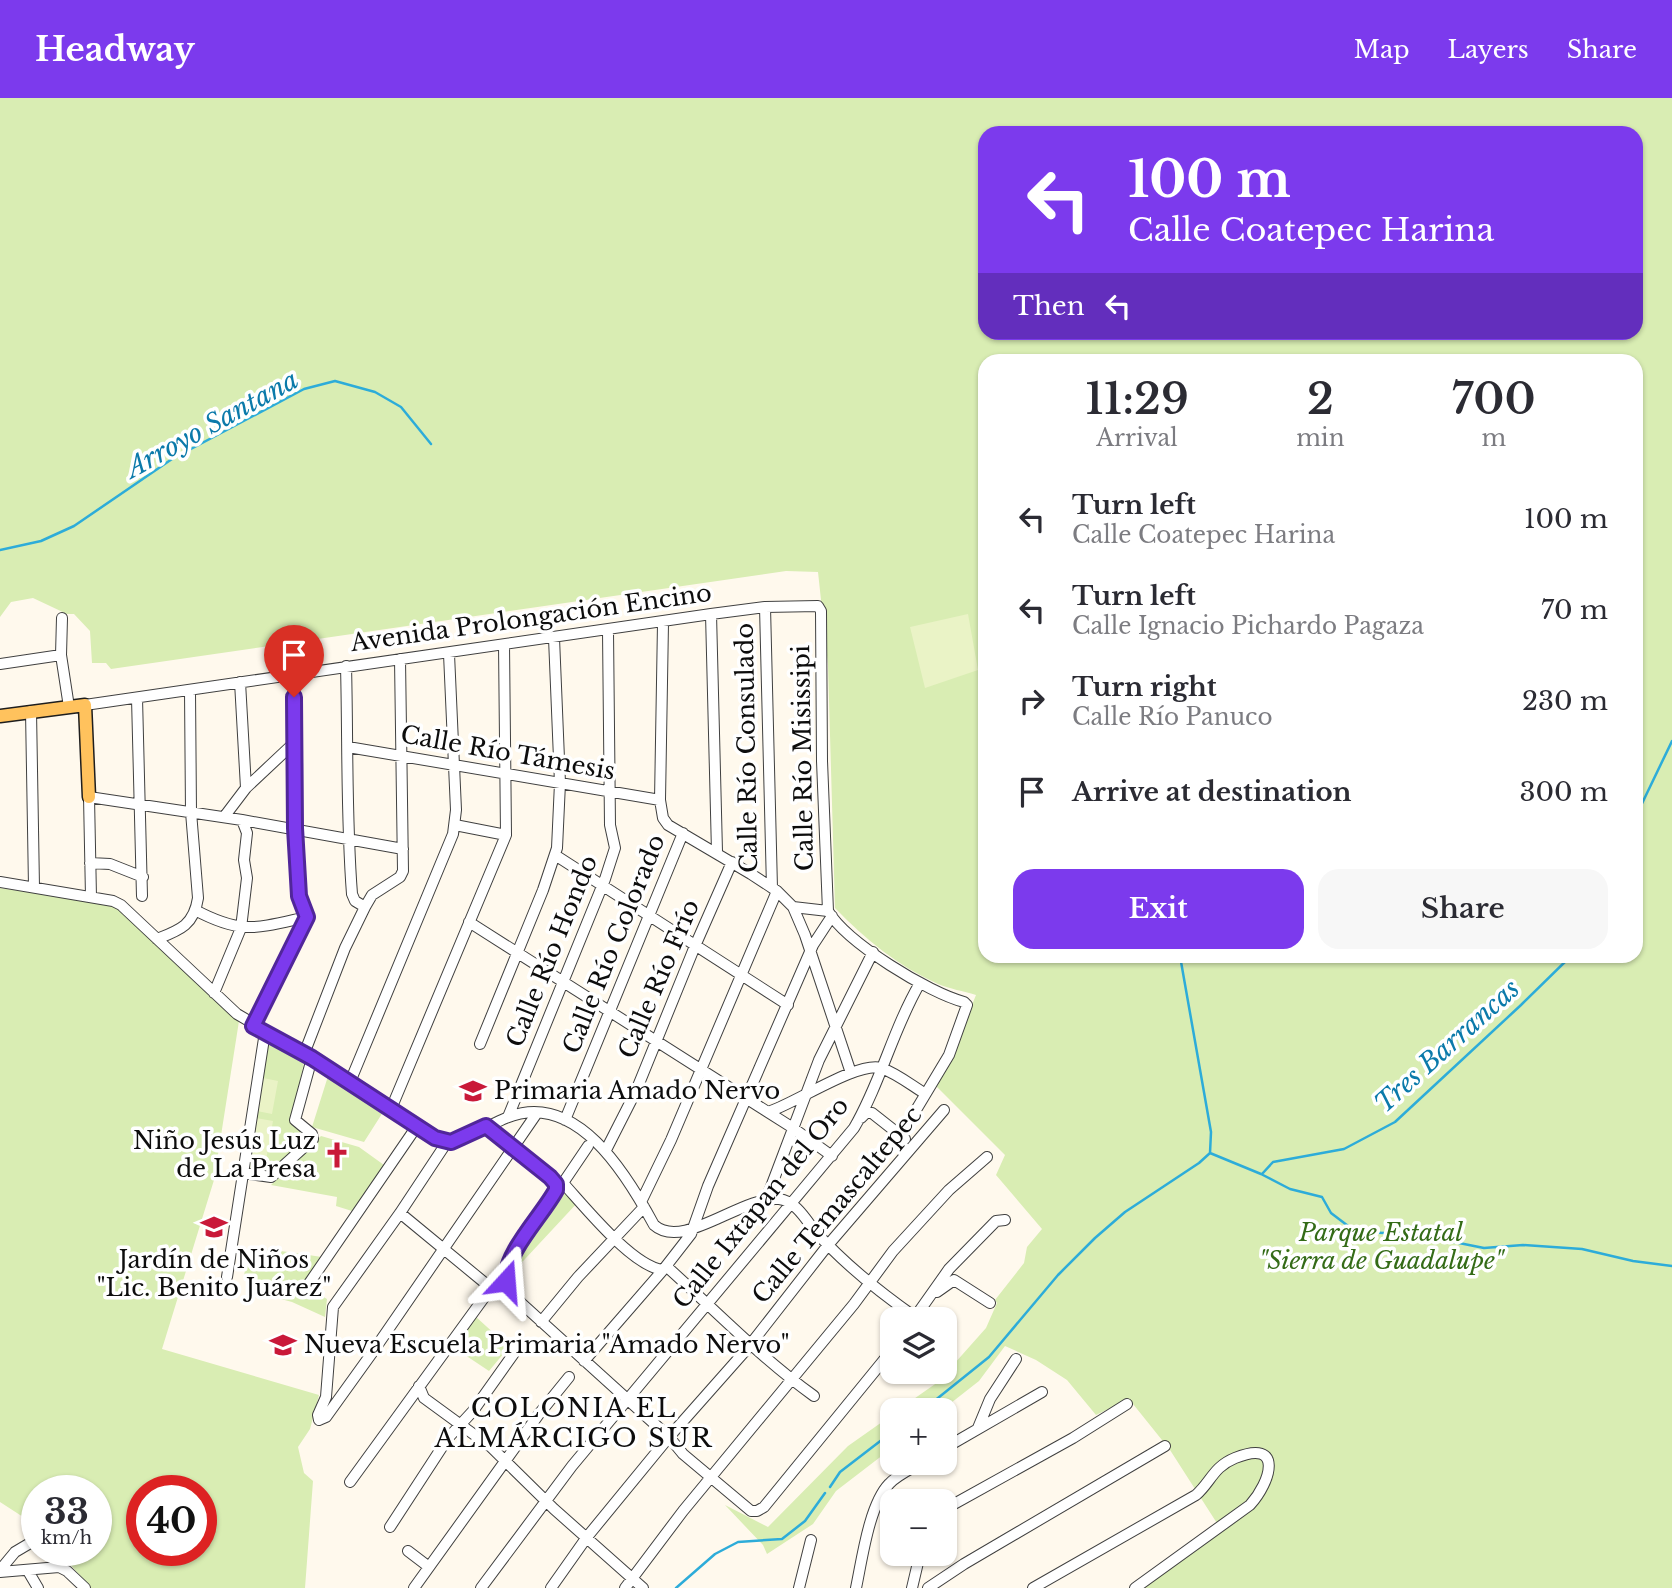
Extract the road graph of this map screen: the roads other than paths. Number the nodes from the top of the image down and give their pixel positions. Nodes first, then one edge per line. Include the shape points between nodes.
1 (818, 606) joint
2 (765, 607) junction
3 (711, 614) junction
4 (62, 618) dead end
5 (663, 623) junction
6 (608, 631) junction
7 (554, 638) junction
8 (504, 645) junction
9 (449, 654) junction
10 (61, 655) junction
11 (400, 659) junction
12 (0, 664) edge
13 (346, 666) junction
14 (294, 674) junction
15 (240, 682) junction
16 (190, 691) junction
17 (137, 698) junction
18 (85, 705) junction
19 (69, 707) junction
20 (31, 711) junction
21 (0, 716) edge
22 (295, 742) junction
23 (348, 747) junction
24 (402, 756) junction
25 (454, 765) junction
26 (507, 775) junction
27 (560, 783) junction
28 (246, 788) junction
29 (611, 793) junction
30 (89, 797) junction
31 (660, 800) junction
32 (139, 804) junction
33 (191, 812) junction
34 (224, 817) junction
35 (242, 820) junction
36 (455, 825) junction
37 (295, 828) junction
38 (682, 833) junction
39 (506, 835) junction
40 (347, 838) junction
41 (403, 849) junction
42 (717, 852) junction
43 (555, 855) junction
44 (732, 862) junction
45 (90, 863) junction
46 (143, 877) junction
47 (0, 882) edge
48 (602, 886) junction
49 (34, 887) junction
50 (774, 889) junction
51 (142, 896) dead end
52 (91, 897) junction
53 (365, 907) junction
54 (793, 907) junction
55 (195, 910) junction
56 (830, 913) junction
57 (648, 916) junction
58 (307, 917) junction
59 (470, 922) junction
60 (241, 928) junction
61 (157, 939) junction
62 (695, 946) junction
63 (517, 950) junction
64 (873, 952) junction
65 (810, 954) junction
66 (742, 976) junction
67 (562, 980) junction
68 (920, 983) junction
69 (214, 993) junction
70 (788, 1005) junction
71 (609, 1009) junction
72 (253, 1026) junction
73 (835, 1028) junction
74 (265, 1032) junction
75 (656, 1039) junction
76 (480, 1044) dead end
77 (308, 1056) junction
78 (881, 1068) junction
79 (702, 1069) junction
80 (851, 1073) junction
81 (350, 1082) junction
82 (924, 1093) junction
83 (807, 1094) junction
84 (747, 1099) junction
85 (391, 1109) junction
86 (944, 1110) dead end
87 (768, 1112) junction
88 (537, 1113) junction
89 (508, 1117) junction
90 (565, 1120) junction
91 (858, 1120) junction
92 (416, 1126) junction
93 (486, 1126) junction
94 (793, 1128) junction
95 (901, 1135) junction
96 (451, 1141) junction
97 (913, 1145) junction
98 (513, 1146) junction
99 (588, 1146) dead end
100 (606, 1150) junction
101 (832, 1156) junction
102 (987, 1157) dead end
103 (243, 1174) junction
104 (560, 1184) junction
105 (766, 1200) junction
106 (790, 1203) junction
107 (643, 1205) junction
108 (400, 1213) junction
109 (1005, 1220) dead end
110 (694, 1228) junction
111 (614, 1238) junction
112 (828, 1245) junction
113 (444, 1249) junction
114 (514, 1254) junction
115 (664, 1268) junction
116 (227, 1277) dead end
117 (869, 1284) junction
118 (308, 1285) dead end
119 (491, 1288) junction
120 (930, 1295) junction
121 (990, 1303) dead end
122 (708, 1305) junction
123 (899, 1307) edge
124 (922, 1307) edge
125 (541, 1322) junction
126 (750, 1343) junction
127 (517, 1349) dead end
128 (1016, 1359) dead end
129 (584, 1361) junction
130 (880, 1365) edge
131 (569, 1377) dead end
132 (792, 1381) junction
133 (419, 1386) junction
134 (1042, 1392) dead end
135 (814, 1396) dead end
136 (626, 1400) junction
137 (1127, 1404) dead end
138 (462, 1424) junction
139 (978, 1428) junction
140 (669, 1437) junction
141 (957, 1441) edge
142 (1166, 1446) dead end
143 (505, 1461) junction
144 (902, 1475) edge
145 (712, 1478) junction
146 (350, 1482) dead end
147 (545, 1499) junction
148 (957, 1502) edge
149 (390, 1527) dead end
150 (587, 1537) junction
151 (811, 1540) dead end
152 (21, 1548) edge
153 (408, 1551) dead end
154 (917, 1566) edge
155 (429, 1567) junction
156 (0, 1571) edge
157 (28, 1571) junction
158 (632, 1578) junction
159 (38, 1588) edge
160 (85, 1588) edge
161 (414, 1588) edge
162 (481, 1588) edge
163 (551, 1588) edge
164 (625, 1588) edge
165 (643, 1588) edge
166 (799, 1588) edge
167 (856, 1588) edge
168 (912, 1588) edge
169 (928, 1588) edge
170 (1033, 1588) edge
171 (1135, 1588) edge

1 - 2 street, Avenida Prolongación Encino
1 - 56 street, Calle Río Misissipi
2 - 3 street, Avenida Prolongación Encino
2 - 50 street, Calle Río Consulado
3 - 5 street, Avenida Prolongación Encino
3 - 42 street
4 - 10 street
5 - 6 street, Avenida Prolongación Encino
5 - 31 street, Calle Río Colorado
6 - 7 street, Avenida Prolongación Encino
6 - 29 street, Calle Río Hondo
7 - 8 street, Avenida Prolongación Encino
7 - 27 street
8 - 9 street, Avenida Prolongación Encino
8 - 26 street
9 - 11 street, Avenida Prolongación Encino
9 - 25 street
10 - 12 street
10 - 19 street
11 - 13 street, Avenida Prolongación Encino
11 - 24 street
13 - 14 street, Avenida Prolongación Encino
13 - 23 street
14 - 15 street, Avenida Prolongación Encino
14 - 22 street
15 - 16 street, Avenida Prolongación Encino
15 - 28 street
16 - 17 street, Avenida Prolongación Encino
16 - 33 street
17 - 18 street, Avenida Prolongación Encino
17 - 32 street
18 - 19 main road, Avenida Prolongación Encino
18 - 30 main road
19 - 20 main road, Avenida Prolongación Encino
20 - 21 main road, Avenida Prolongación Encino
20 - 49 street
22 - 28 street
22 - 37 street
23 - 24 street, Calle Río Támesis
23 - 40 street
24 - 25 street, Calle Río Támesis
24 - 41 street
25 - 26 street, Calle Río Támesis
25 - 36 street
26 - 27 street, Calle Río Támesis
26 - 39 street
27 - 29 street, Calle Río Támesis
27 - 43 street
28 - 34 street
29 - 31 street, Calle Río Támesis
29 - 48 street, Calle Río Hondo via 615,848
30 - 32 street
30 - 45 street
31 - 38 street, Calle Río Colorado via 665,822
32 - 33 street
32 - 46 street
33 - 34 street
33 - 55 street
34 - 35 street
35 - 37 street
35 - 60 street via 247,833 247,878
36 - 39 street
36 - 81 street
37 - 40 street
37 - 58 street via 299,896
38 - 42 street
38 - 57 street, Calle Río Colorado
39 - 59 street
40 - 41 street
40 - 53 street via 352,894
41 - 53 street via 400,877 374,893
42 - 44 street
43 - 48 street
43 - 63 street
44 - 50 street
44 - 62 street, Calle Río Frío
45 - 46 street via 110,864
45 - 52 street
46 - 51 street
47 - 49 street
48 - 57 street
48 - 67 street, Calle Río Hondo
49 - 52 street
50 - 54 street
50 - 66 street, Calle Río Consulado
52 - 61 street via 121,905
53 - 77 street via 345,948
54 - 56 street, Calle Río Misissipi
54 - 65 street
55 - 60 street
55 - 61 street via 181,930
56 - 64 street
56 - 65 street
57 - 62 street
57 - 71 street, Calle Río Colorado
58 - 60 street
58 - 72 street
59 - 63 street
59 - 85 street
60 - 69 street
61 - 69 street
62 - 66 street
62 - 75 street, Calle Río Frío
63 - 67 street
63 - 76 street
64 - 68 street
64 - 73 street
65 - 70 street
65 - 73 street
66 - 70 street
66 - 79 street, Calle Río Consulado
67 - 71 street
67 - 89 street, Calle Río Hondo
68 - 78 street, Calle Ixtapan del Oro
68 - 82 street via 967,1004 949,1055
69 - 72 street
70 - 84 street
71 - 75 street
71 - 90 street, Calle Río Colorado
72 - 74 street
73 - 80 street
73 - 83 street
74 - 77 street
74 - 103 street
75 - 79 street
75 - 100 street, Calle Río Frío
77 - 81 street
77 - 103 street via 295,1122 313,1139 271,1177
78 - 80 street
78 - 82 street
78 - 91 street, Calle Ixtapan del Oro
79 - 84 street
79 - 107 street, Calle Río Consulado
80 - 83 street
81 - 85 street
82 - 95 street
83 - 87 street
83 - 94 street
84 - 87 street
84 - 110 street
85 - 92 street
86 - 97 street, Calle Temascaltepec
87 - 94 street
88 - 89 street
88 - 90 street
88 - 98 street
89 - 93 street
90 - 100 street
91 - 95 street via 872,1113
91 - 101 street, Calle Ixtapan del Oro
92 - 96 street via 435,1138
92 - 118 street
93 - 96 street
93 - 98 street
94 - 101 street
94 - 105 street
95 - 97 street
96 - 108 street
97 - 112 street, Calle Temascaltepec
98 - 104 street
98 - 113 street
99 - 104 street
100 - 107 street
101 - 106 street, Calle Ixtapan del Oro
102 - 117 street via 924,1216
103 - 116 street
104 - 111 street
104 - 114 street
105 - 106 street
105 - 110 street
106 - 112 street
106 - 122 street, Calle Ixtapan del Oro
107 - 110 street via 654,1225 666,1233
107 - 111 street, Calle Río Consulado
108 - 113 street
108 - 113 street via 333,1307 326,1397 319,1420 335,1405
109 - 120 street via 996,1221
110 - 115 street
111 - 115 street via 653,1267
111 - 125 street, Calle Río Consulado
112 - 117 street
112 - 126 street, Calle Temascaltepec
113 - 119 street
114 - 119 street
114 - 125 street via 507,1285
115 - 122 street
115 - 129 street
117 - 123 street
117 - 132 street
119 - 133 street
120 - 121 street via 954,1280
120 - 124 street
122 - 126 street
122 - 136 street, Calle Ixtapan del Oro
125 - 129 street
126 - 132 street
126 - 140 street, Calle Temascaltepec
127 - 138 street
128 - 139 street via 989,1399
129 - 136 street
130 - 145 street via 764,1507 748,1510
131 - 143 street
132 - 135 street
132 - 145 street
133 - 138 street via 424,1398
133 - 146 street
134 - 139 street
136 - 140 street
136 - 147 street, Calle Ixtapan del Oro
137 - 148 street
138 - 143 street
138 - 149 street
139 - 141 street
140 - 145 street
140 - 150 street, Calle Temascaltepec
142 - 169 street
143 - 147 street
143 - 155 street
144 - 167 street via 881,1496
145 - 158 street
147 - 150 street
147 - 162 street, Calle Ixtapan del Oro
150 - 158 street
150 - 163 street, Calle Temascaltepec
151 - 166 street
152 - 156 street
153 - 155 street
154 - 168 street
155 - 161 street
156 - 157 street
157 - 159 street
157 - 160 street via 63,1568
158 - 164 street
158 - 165 street
170 - 171 street via 1196,1495 1224,1464 1262,1453 1270,1469 1250,1505

